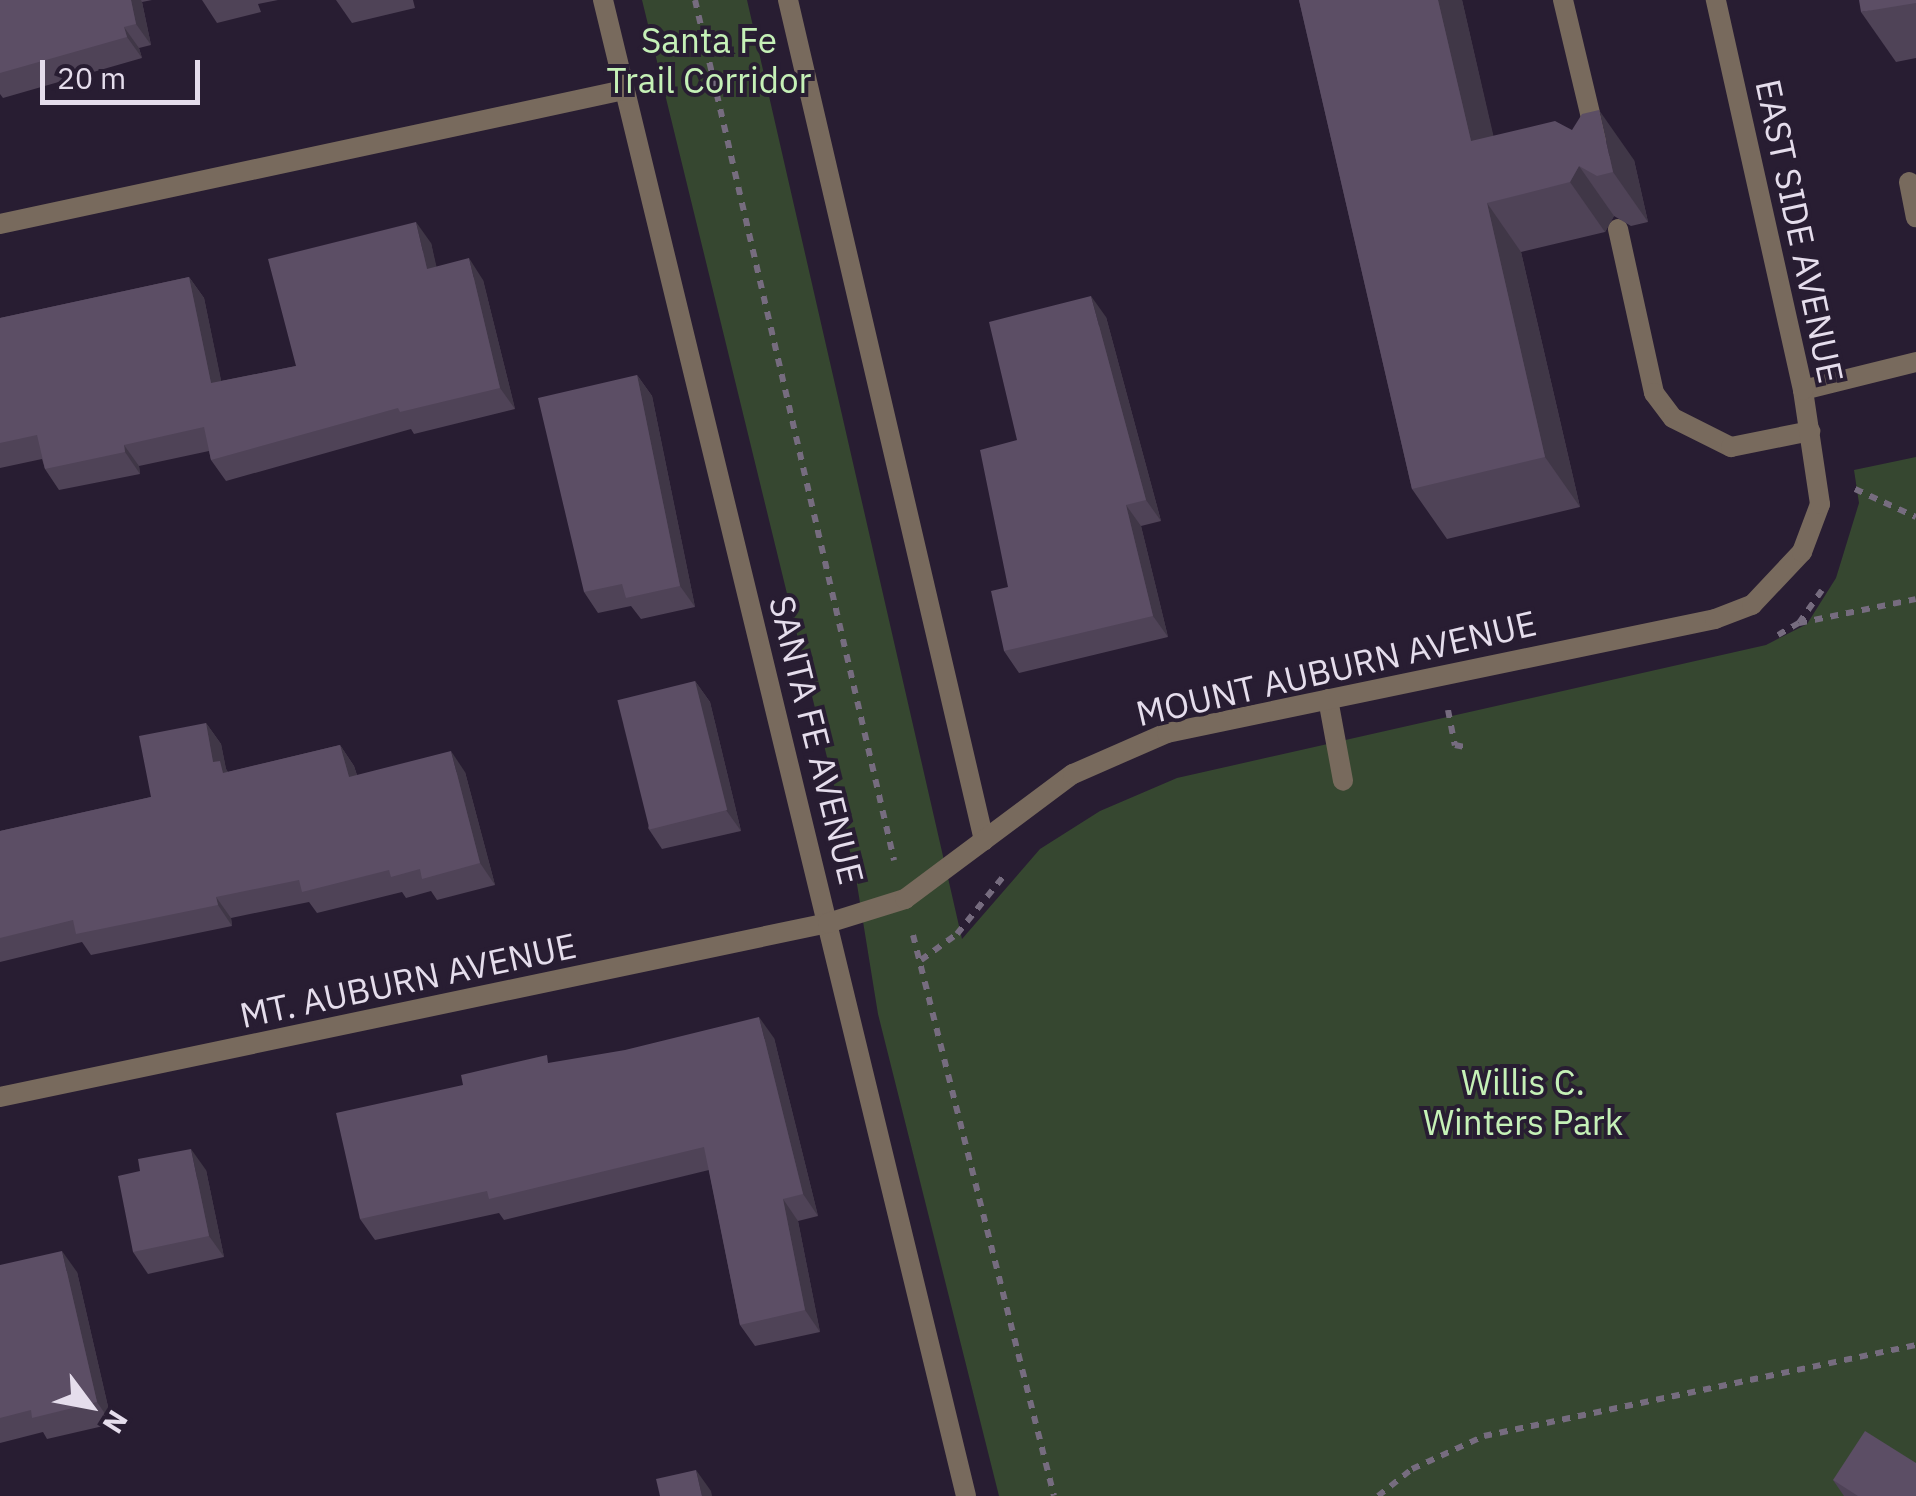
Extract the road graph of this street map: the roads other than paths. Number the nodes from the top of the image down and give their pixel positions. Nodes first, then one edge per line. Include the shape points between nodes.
1 (603, 0) edge
2 (788, 0) edge
3 (1564, 0) edge
4 (1716, 0) edge
5 (624, 90) junction
6 (1603, 167) edge
7 (1908, 182) dead end
8 (1916, 217) edge
9 (0, 224) edge
10 (1618, 229) dead end
11 (1916, 362) edge
12 (1803, 390) junction
13 (1810, 431) junction
14 (1818, 477) joint
15 (1328, 699) junction
16 (1343, 780) dead end
17 (984, 840) junction
18 (828, 923) junction
19 (0, 1098) edge
20 (966, 1496) edge

1 - 5 street, SANTA FE AVENUE
2 - 17 street
3 - 6 street
4 - 12 street, EAST SIDE AVENUE
5 - 9 street
5 - 18 street, SANTA FE AVENUE
7 - 8 street
10 - 13 street via 1654,393 1673,418 1730,447
11 - 12 street
12 - 13 street, EAST SIDE AVENUE
13 - 14 street, EAST SIDE AVENUE
14 - 15 street, MOUNT AUBURN AVENUE via 1820,504 1809,540 1788,574 1752,605 1715,619
15 - 16 street
15 - 17 street, MOUNT AUBURN AVENUE via 1128,747 1073,774
17 - 18 street, MOUNT AUBURN AVENUE via 905,898
18 - 19 street, MT. AUBURN AVENUE
18 - 20 street, SANTA FE AVENUE

